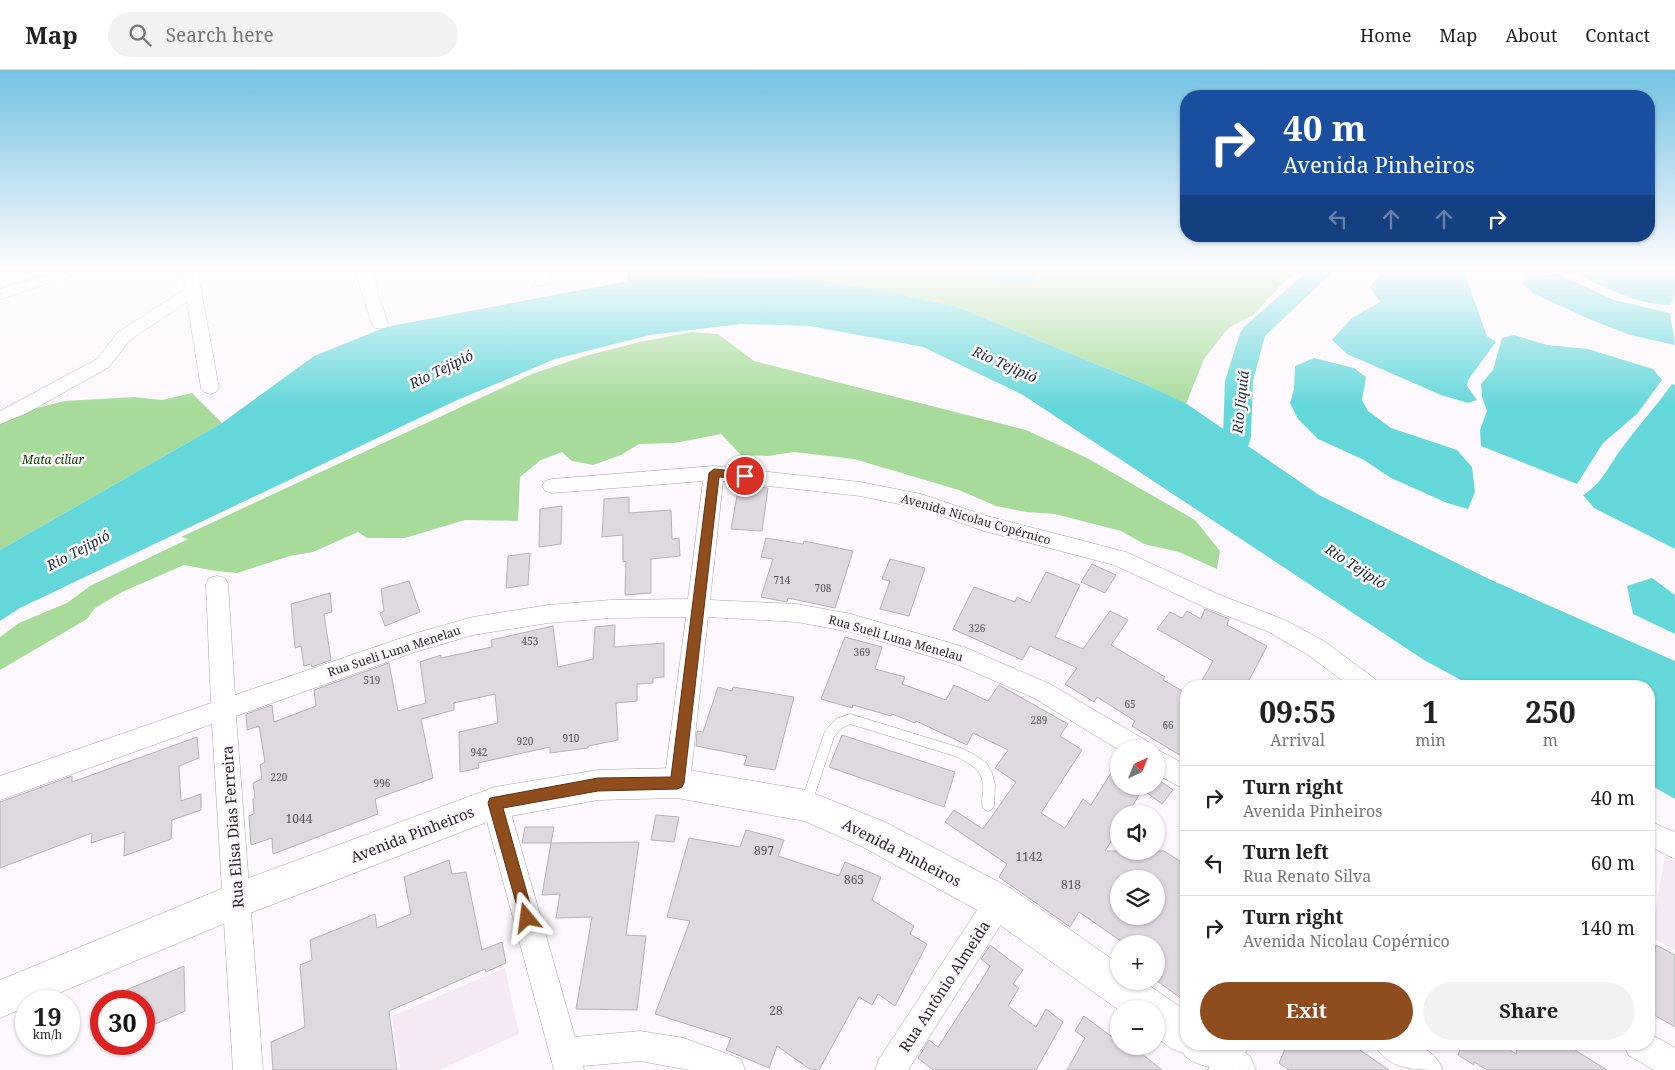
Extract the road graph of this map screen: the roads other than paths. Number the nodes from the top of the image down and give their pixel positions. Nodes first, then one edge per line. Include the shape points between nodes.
1 (156, 315) edge
2 (196, 315) edge
3 (377, 315) edge
4 (380, 324) dead end
5 (210, 388) dead end
6 (0, 418) edge
7 (714, 473) junction
8 (552, 486) dead end
9 (217, 584) dead end
10 (697, 608) junction
11 (1359, 680) edge
12 (223, 709) junction
13 (1123, 740) edge
14 (1165, 765) edge
15 (1180, 774) edge
16 (677, 783) junction
17 (0, 788) edge
18 (495, 803) junction
19 (988, 805) dead end
20 (806, 806) junction
21 (1655, 836) edge
22 (1675, 846) edge
23 (238, 900) junction
24 (999, 902) junction
25 (0, 999) edge
26 (1137, 1000) edge
27 (1165, 1020) edge
28 (1180, 1031) edge
29 (1398, 1050) edge
30 (1649, 1050) edge
31 (567, 1062) edge
32 (1675, 1065) edge
33 (248, 1070) edge
34 (730, 1070) edge
35 (890, 1070) edge
36 (1428, 1070) edge

1 - 6 street via 124,336 103,363
2 - 5 street
3 - 4 street
7 - 8 street, Avenida Nicolau Copérnico
7 - 10 street
7 - 11 street, Avenida Nicolau Copérnico via 860,489 921,501 984,523 1119,558 1212,601 1278,626 1316,648
9 - 12 street, Rua Elisa Dias Ferreira
10 - 12 street, Rua Sueli Luna Menelau via 548,614 474,626 413,643
10 - 13 street, Rua Sueli Luna Menelau via 797,613 851,624 964,656 1042,691
10 - 16 street
12 - 17 street, Rua Sueli Luna Menelau
12 - 23 street, Rua Elisa Dias Ferreira
14 - 15 street
16 - 18 street, Avenida Pinheiros via 598,785
16 - 20 street, Avenida Pinheiros
18 - 23 street, Avenida Pinheiros
18 - 31 street
19 - 20 lane via 990,778 974,761 961,753 850,719 835,725 829,735
20 - 24 street, Avenida Pinheiros via 873,834
21 - 22 street
23 - 25 street, Avenida Pinheiros
23 - 33 street, Rua Elisa Dias Ferreira
24 - 26 street, Avenida Pinheiros
24 - 35 street, Rua Antônio Almeida
27 - 28 street
29 - 36 street
30 - 32 street
31 - 34 street via 640,1046 684,1053

